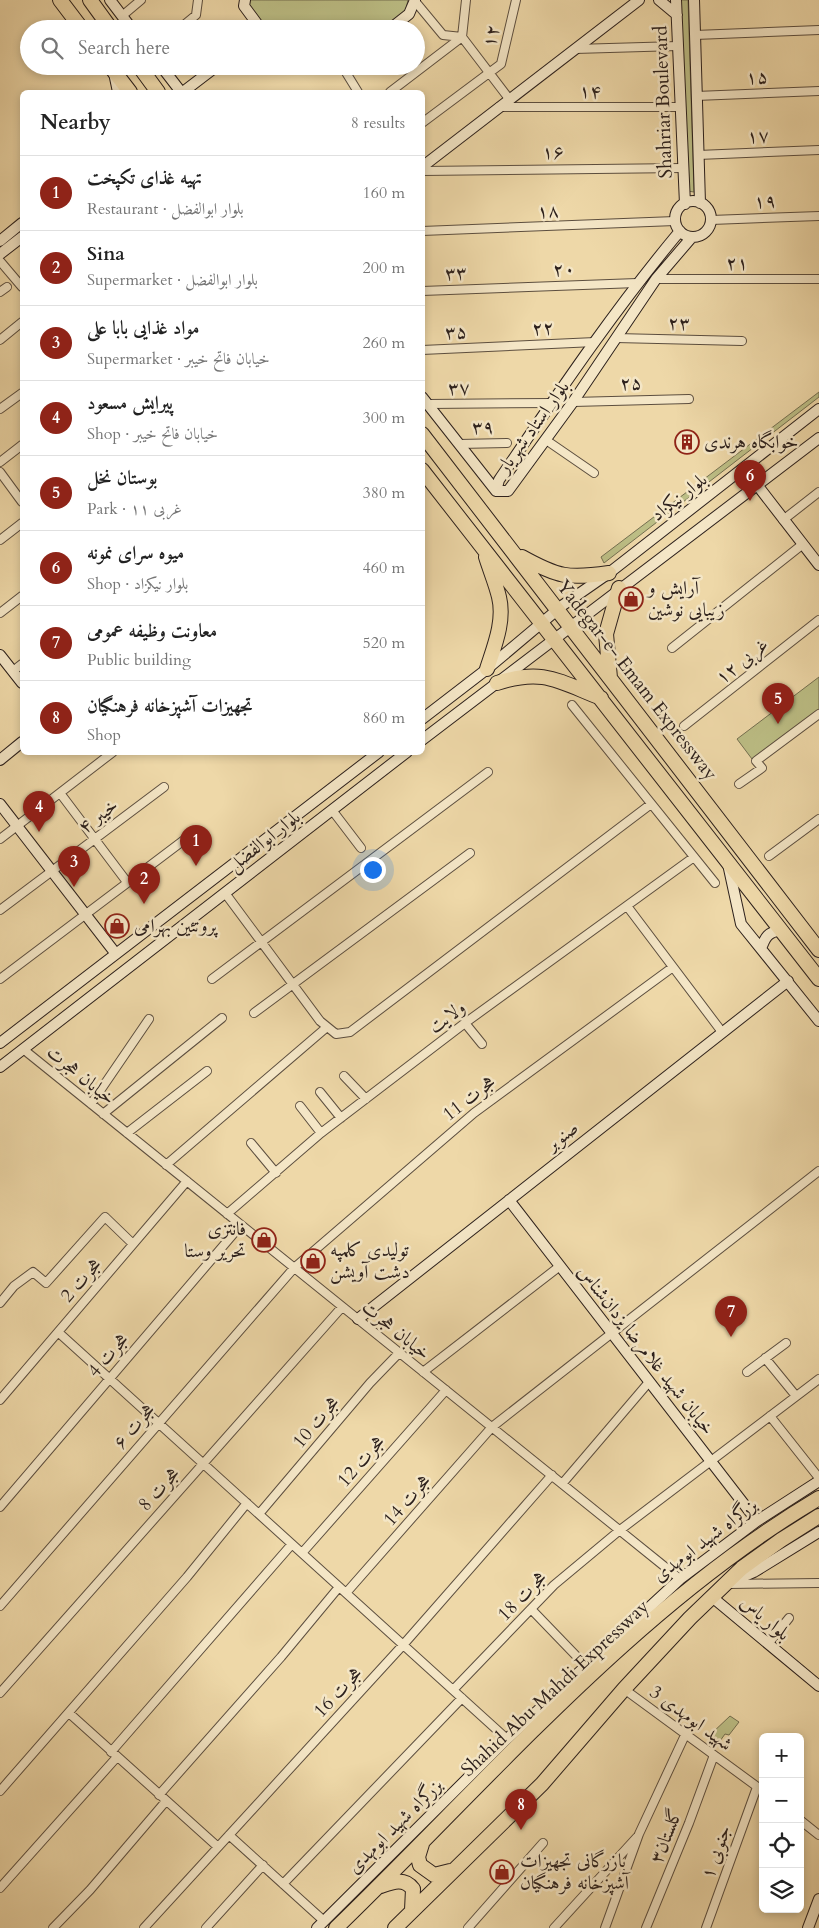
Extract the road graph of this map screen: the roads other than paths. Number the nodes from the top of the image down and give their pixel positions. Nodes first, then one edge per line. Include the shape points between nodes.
1 (60, 0) edge
2 (90, 0) edge
3 (110, 0) edge
4 (141, 0) edge
5 (198, 0) edge
6 (245, 0) edge
7 (414, 0) edge
8 (466, 0) edge
9 (516, 0) edge
10 (639, 0) edge
11 (659, 0) edge
12 (676, 0) edge
13 (694, 0) edge
14 (677, 15) junction
15 (122, 16) junction
16 (75, 20) edge
17 (104, 20) edge
18 (125, 20) edge
19 (190, 20) edge
20 (254, 20) edge
21 (401, 20) edge
22 (819, 30) edge
23 (695, 35) junction
24 (462, 37) junction
25 (678, 46) junction
26 (576, 49) junction
27 (425, 65) edge
28 (490, 73) junction
29 (114, 75) edge
30 (117, 75) edge
31 (146, 75) edge
32 (168, 75) edge
33 (205, 75) edge
34 (348, 75) edge
35 (412, 75) edge
36 (117, 90) edge
37 (128, 90) edge
38 (157, 90) edge
39 (180, 90) edge
40 (185, 90) edge
41 (357, 90) edge
42 (393, 90) edge
43 (819, 91) edge
44 (696, 96) junction
45 (510, 100) junction
46 (500, 107) junction
47 (681, 107) junction
48 (425, 121) edge
49 (819, 150) edge
50 (698, 155) junction
51 (425, 165) edge
52 (684, 168) junction
53 (425, 171) edge
54 (700, 203) junction
55 (685, 204) junction
56 (819, 216) edge
57 (711, 220) junction
58 (676, 221) junction
59 (20, 225) edge
60 (425, 231) edge
61 (680, 232) junction
62 (692, 237) junction
63 (20, 239) edge
64 (0, 241) edge
65 (0, 254) edge
66 (0, 261) edge
67 (656, 279) junction
68 (819, 279) edge
69 (637, 283) junction
70 (20, 285) edge
71 (7, 287) dead end
72 (492, 288) joint
73 (0, 292) edge
74 (425, 292) edge
75 (20, 324) edge
76 (616, 338) junction
77 (0, 340) edge
78 (742, 341) dead end
79 (595, 342) junction
80 (492, 346) joint
81 (425, 350) edge
82 (20, 394) edge
83 (689, 399) dead end
84 (425, 401) edge
85 (552, 402) junction
86 (573, 402) junction
87 (0, 409) edge
88 (819, 409) edge
89 (532, 432) junction
90 (425, 438) edge
91 (819, 438) edge
92 (546, 440) junction
93 (507, 443) dead end
94 (459, 444) junction
95 (20, 446) edge
96 (0, 462) edge
97 (744, 468) junction
98 (0, 472) edge
99 (594, 473) dead end
100 (425, 474) edge
101 (757, 486) junction
102 (496, 491) junction
103 (819, 492) edge
104 (20, 499) edge
105 (784, 520) junction
106 (20, 525) edge
107 (0, 540) edge
108 (803, 544) junction
109 (483, 547) junction
110 (517, 555) junction
111 (819, 565) edge
112 (609, 573) junction
113 (619, 588) junction
114 (20, 598) edge
115 (558, 609) junction
116 (0, 613) edge
117 (819, 620) edge
118 (543, 623) junction
119 (571, 626) junction
120 (554, 639) junction
121 (672, 648) dead end
122 (0, 655) edge
123 (20, 666) edge
124 (487, 669) junction
125 (13, 672) junction
126 (20, 681) edge
127 (610, 681) junction
128 (497, 683) junction
129 (602, 698) junction
130 (572, 705) dead end
131 (819, 714) edge
132 (425, 717) edge
133 (684, 726) dead end
134 (425, 738) edge
135 (20, 744) edge
136 (109, 755) edge
137 (375, 755) edge
138 (403, 755) edge
139 (0, 760) edge
140 (488, 772) dead end
141 (739, 784) dead end
142 (164, 787) dead end
143 (60, 793) junction
144 (0, 804) edge
145 (651, 804) junction
146 (332, 810) junction
147 (299, 814) junction
148 (819, 819) edge
149 (17, 826) junction
150 (310, 828) junction
151 (188, 837) dead end
152 (0, 839) edge
153 (94, 839) junction
154 (361, 848) dead end
155 (470, 853) dead end
156 (770, 856) dead end
157 (694, 857) junction
158 (727, 861) junction
159 (52, 871) junction
160 (127, 882) junction
161 (715, 883) dead end
162 (224, 893) junction
163 (627, 906) junction
164 (0, 910) edge
165 (85, 913) junction
166 (781, 930) junction
167 (262, 942) junction
168 (761, 949) junction
169 (819, 950) edge
170 (116, 954) junction
171 (673, 967) junction
172 (212, 978) dead end
173 (0, 979) edge
174 (819, 979) edge
175 (788, 981) junction
176 (292, 985) junction
177 (254, 1013) dead end
178 (222, 1018) dead end
179 (149, 1019) dead end
180 (819, 1021) edge
181 (465, 1023) junction
182 (327, 1028) junction
183 (722, 1032) junction
184 (0, 1043) edge
185 (482, 1044) dead end
186 (23, 1049) junction
187 (0, 1067) edge
188 (207, 1071) dead end
189 (344, 1076) dead end
190 (320, 1092) dead end
191 (366, 1099) junction
192 (90, 1104) junction
193 (300, 1106) dead end
194 (103, 1114) junction
195 (341, 1118) junction
196 (127, 1133) junction
197 (321, 1133) junction
198 (251, 1143) dead end
199 (166, 1165) junction
200 (819, 1171) edge
201 (276, 1173) junction
202 (187, 1181) junction
203 (509, 1200) junction
204 (227, 1214) junction
205 (241, 1225) junction
206 (133, 1244) junction
207 (560, 1266) junction
208 (294, 1268) junction
209 (0, 1303) edge
210 (342, 1307) junction
211 (358, 1319) junction
212 (58, 1332) junction
213 (611, 1333) junction
214 (786, 1343) dead end
215 (399, 1353) junction
216 (766, 1358) junction
217 (423, 1372) junction
218 (747, 1372) dead end
219 (109, 1378) junction
220 (819, 1379) edge
221 (649, 1382) junction
222 (446, 1390) junction
223 (796, 1396) junction
224 (0, 1400) edge
225 (770, 1416) junction
226 (158, 1423) junction
227 (492, 1427) junction
228 (710, 1461) junction
229 (203, 1463) junction
230 (552, 1475) junction
231 (819, 1480) edge
232 (562, 1484) junction
233 (819, 1498) edge
234 (247, 1503) junction
235 (0, 1507) edge
236 (259, 1514) junction
237 (819, 1516) edge
238 (757, 1521) junction
239 (620, 1530) junction
240 (819, 1532) edge
241 (292, 1544) junction
242 (302, 1553) junction
243 (680, 1579) junction
244 (819, 1583) edge
245 (726, 1584) junction
246 (339, 1587) junction
247 (346, 1593) junction
248 (712, 1597) junction
249 (0, 1606) edge
250 (531, 1609) junction
251 (789, 1618) dead end
252 (768, 1644) junction
253 (403, 1645) junction
254 (585, 1665) junction
255 (567, 1683) junction
256 (819, 1685) edge
257 (624, 1689) junction
258 (453, 1690) junction
259 (0, 1693) edge
260 (462, 1698) junction
261 (564, 1700) junction
262 (69, 1713) junction
263 (686, 1733) junction
264 (506, 1739) junction
265 (111, 1752) junction
266 (714, 1755) junction
267 (118, 1757) junction
268 (759, 1788) edge
269 (0, 1791) edge
270 (759, 1792) edge
271 (159, 1795) junction
272 (166, 1802) junction
273 (804, 1823) edge
274 (229, 1834) junction
275 (639, 1834) junction
276 (819, 1835) edge
277 (543, 1843) dead end
278 (423, 1844) junction
279 (218, 1847) junction
280 (263, 1866) junction
281 (452, 1870) junction
282 (283, 1884) junction
283 (379, 1886) junction
284 (0, 1888) edge
285 (819, 1899) edge
286 (412, 1910) junction
287 (326, 1926) edge
288 (54, 1928) edge
289 (144, 1928) edge
290 (206, 1928) edge
291 (395, 1928) edge
292 (468, 1928) edge
293 (554, 1928) edge
294 (605, 1928) edge
295 (646, 1928) edge
296 (706, 1928) edge
297 (808, 1928) edge

1 - 16 highway
2 - 17 highway
3 - 15 street
4 - 15 street
5 - 19 street via 196,15
6 - 20 street via 244,6
7 - 21 street via 409,14
7 - 24 street via 443,36
8 - 24 street
9 - 28 street, ۱۲ via 501,64
10 - 26 street
11 - 14 street
12 - 14 street, Shahriar Boulevard
13 - 23 street, Shahriar Boulevard
14 - 25 street, Shahriar Boulevard
15 - 18 street
22 - 23 street
23 - 44 street, Shahriar Boulevard
24 - 27 street
24 - 28 street
25 - 26 street
25 - 47 street, Shahriar Boulevard
26 - 45 street
28 - 45 street
28 - 48 street, ۱۲
29 - 36 street
30 - 37 highway
31 - 38 highway
32 - 39 street
33 - 40 street
34 - 41 street
35 - 42 street
43 - 44 street, ۱۵
44 - 50 street, Shahriar Boulevard
45 - 46 street
46 - 47 street, ۱۴
46 - 51 street
47 - 52 street, Shahriar Boulevard
49 - 50 street, ۱۷
50 - 54 street, Shahriar Boulevard
52 - 53 street, ۱۶
52 - 55 street, Shahriar Boulevard
54 - 55 street
54 - 57 street via 708,210
55 - 58 street via 678,210
56 - 57 street, ۱۹
57 - 62 street via 707,231
58 - 60 street, ۱۸
58 - 61 street
59 - 64 street
61 - 62 street
61 - 69 street, بلوار استاد شهریار
62 - 67 street, بلوار استاد شهریار
63 - 65 street
66 - 70 street
67 - 68 street, ۲۱
67 - 76 street, بلوار استاد شهریار
69 - 72 street, ۲۰
69 - 79 street, بلوار استاد شهریار
71 - 73 street
72 - 74 street, ۳۳
75 - 77 street
76 - 78 street, ۲۳
76 - 86 street, بلوار استاد شهریار
79 - 80 street, ۲۲
79 - 85 street, بلوار استاد شهریار
80 - 81 street, ۳۵
82 - 87 street
83 - 86 street, ۲۵
84 - 85 street, ۳۷
84 - 94 street
85 - 89 street, بلوار استاد شهریار
86 - 92 street, بلوار استاد شهریار
88 - 97 street, بلوار نیکزاد
89 - 92 street
89 - 102 street, بلوار استاد شهریار via 499,480
90 - 110 highway, Yadegar-e- Emam Expressway
91 - 101 street, بلوار نیکزاد
92 - 99 street
92 - 102 street, بلوار استاد شهریار via 508,491
93 - 94 street, ۳۹
94 - 102 street
95 - 96 street
97 - 101 street
97 - 112 street, بلوار نیکزاد
98 - 104 street
100 - 109 highway, Yadegar-e- Emam Expressway
101 - 105 street
101 - 113 street, بلوار نیکزاد
103 - 105 street
105 - 108 street
106 - 107 street
108 - 111 street
108 - 121 street
109 - 118 highway, Yadegar-e- Emam Expressway
109 - 124 highway via 500,598 497,638
110 - 112 highway via 552,574 581,577
110 - 115 highway, Yadegar-e- Emam Expressway
112 - 115 street, بلوار نیکزاد
113 - 119 street, بلوار نیکزاد
113 - 127 highway via 606,634
114 - 116 street
115 - 118 street, بلوار نیکزاد
115 - 119 highway, Yadegar-e- Emam Expressway
117 - 133 street, غربی ۱۲
118 - 120 highway, Yadegar-e- Emam Expressway
118 - 124 street
119 - 120 street, بلوار نیکزاد
119 - 127 highway, Yadegar-e- Emam Expressway
120 - 128 street
120 - 129 highway, Yadegar-e- Emam Expressway
122 - 125 street
123 - 125 street
124 - 132 street
125 - 126 street
127 - 169 highway, Yadegar-e- Emam Expressway via 672,756
128 - 129 highway via 534,675 548,677
128 - 134 street
129 - 158 highway, Yadegar-e- Emam Expressway
130 - 145 street
131 - 141 street via 756,761 762,768
135 - 139 street
136 - 143 street
137 - 147 street, بلوار ابوالفضل
138 - 146 street, بلوار ابوالفضل
140 - 167 street
142 - 153 street, خیبر ۴
143 - 149 street
143 - 153 street
144 - 149 street
145 - 157 street
145 - 182 street via 350,1032 336,1034
146 - 150 street, بلوار ابوالفضل
146 - 154 street
147 - 150 street
147 - 170 street, بلوار ابوالفضل
148 - 156 street
149 - 152 street
149 - 159 street
150 - 162 street, بلوار ابوالفضل
151 - 160 street
153 - 159 street, خیبر ۴
153 - 160 street
155 - 176 street
157 - 161 street
157 - 163 street, ولایت
158 - 166 highway, Yadegar-e- Emam Expressway
158 - 168 street via 741,924
159 - 164 street, خیبر ۴
159 - 165 street
160 - 165 street
162 - 167 street
162 - 186 street, بلوار ابوالفضل
163 - 171 street
163 - 181 street, ولایت
165 - 170 street
165 - 173 street
166 - 168 street via 766,937
166 - 174 highway, Yadegar-e- Emam Expressway
167 - 172 street
167 - 176 street
168 - 175 street
170 - 184 street, بلوار ابوالفضل
171 - 183 street
171 - 208 street, هجرت 11 via 474,1113
175 - 180 street
175 - 183 street, صنوبر
176 - 177 street
176 - 182 street
178 - 194 street
179 - 192 street
181 - 185 street
181 - 191 street, ولایت
182 - 199 street
183 - 203 street, صنوبر
186 - 187 street, بلوار ابوالفضل
186 - 192 street, خیابان هجرت
188 - 196 street
189 - 191 street
190 - 195 street
191 - 195 street, ولایت
192 - 194 street, خیابان هجرت
193 - 197 street
194 - 196 street, خیابان هجرت
195 - 197 street, ولایت
196 - 199 street, خیابان هجرت
197 - 201 street, ولایت
198 - 201 street
199 - 202 street, خیابان هجرت
200 - 213 street, هجرت 14
201 - 204 street, ولایت
202 - 204 street, خیابان هجرت
202 - 206 street, هجرت 2
203 - 207 street, خیابان شهید غلامرضا یزدان‌شناس
203 - 211 street, صنوبر
204 - 205 street, خیابان هجرت
205 - 208 street, خیابان هجرت
205 - 219 street, هجرت 4
206 - 209 street via 105,1217 46,1283 33,1272 14,1286
206 - 212 street, هجرت 2
207 - 213 street, خیابان شهید غلامرضا یزدان‌شناس
207 - 217 street
208 - 210 street, خیابان هجرت
208 - 226 street, هجرت ۶
210 - 211 street, خیابان هجرت
210 - 229 street, هجرت 8
211 - 215 street, خیابان هجرت
212 - 219 street
212 - 224 street, هجرت 2
213 - 221 street, خیابان شهید غلامرضا یزدان‌شناس
213 - 227 street, هجرت 14
214 - 216 street
215 - 217 street, خیابان هجرت
215 - 236 street, هجرت 10
216 - 218 street
216 - 223 street
217 - 222 street, خیابان هجرت
219 - 226 street
219 - 235 street, هجرت 4
220 - 223 street, هجرت 18
221 - 228 street, خیابان شهید غلامرضا یزدان‌شناس
221 - 232 street
222 - 227 street, خیابان هجرت
222 - 242 street, هجرت 12
223 - 225 street, هجرت 18
225 - 228 street, هجرت 18
225 - 231 street
226 - 229 street
226 - 249 street, هجرت ۶
227 - 230 street, خیابان هجرت
227 - 247 street, هجرت 14
228 - 238 street, خیابان شهید غلامرضا یزدان‌شناس
228 - 239 street, هجرت 18
229 - 234 street
229 - 259 street, هجرت 8
230 - 232 street, خیابان هجرت
230 - 253 street, هجرت 16
231 - 238 street, بزرگراه شهید ابومهدی
232 - 239 street, خیابان هجرت
233 - 261 highway, Shahid Abu Mahdi Expressway via 770,1527 699,1580
234 - 236 street
234 - 262 street
236 - 241 street
237 - 245 highway via 758,1556
238 - 243 street, بزرگراه شهید ابومهدی
239 - 243 street, خیابان هجرت
239 - 250 street, هجرت 18 via 554,1585
240 - 245 street via 754,1572
241 - 242 street
241 - 265 street
242 - 246 street
243 - 254 street, بزرگراه شهید ابومهدی
244 - 245 street
245 - 248 highway
246 - 247 street
246 - 271 street
247 - 253 street
248 - 252 street, بلوار یاس
248 - 257 highway
250 - 254 street
250 - 258 street, هجرت 18
251 - 252 street
252 - 256 street, بلوار یاس
253 - 258 street
253 - 274 street, هجرت 16
254 - 255 street, بزرگراه شهید ابومهدی
255 - 261 highway
255 - 264 street, بزرگراه شهید ابومهدی
257 - 263 street, شهید ابومهدی 3
257 - 281 highway via 542,1784
258 - 260 street
260 - 264 street
260 - 282 street
261 - 278 highway, Shahid Abu Mahdi Expressway
262 - 265 street
262 - 269 street
263 - 266 street, شهید ابومهدی 3
263 - 275 street
264 - 287 street, بزرگراه شهید ابومهدی
265 - 267 street
266 - 268 street, شهید ابومهدی 3
266 - 295 street, گلستان۳
267 - 271 street
267 - 284 street
270 - 296 street, جنوبی ۱
271 - 272 street
272 - 279 street
272 - 288 street
273 - 276 street
274 - 279 street, هجرت 16
274 - 280 street
275 - 293 street
275 - 294 street, گلستان۳
277 - 292 street
278 - 281 highway via 418,1857 425,1870 434,1875
278 - 283 highway, Shahid Abu Mahdi Expressway
279 - 289 street, هجرت 16
280 - 282 street
280 - 290 street
281 - 286 highway
282 - 287 street
283 - 286 highway via 397,1881 408,1884 412,1889
283 - 287 highway, Shahid Abu Mahdi Expressway
285 - 297 street
286 - 291 highway

